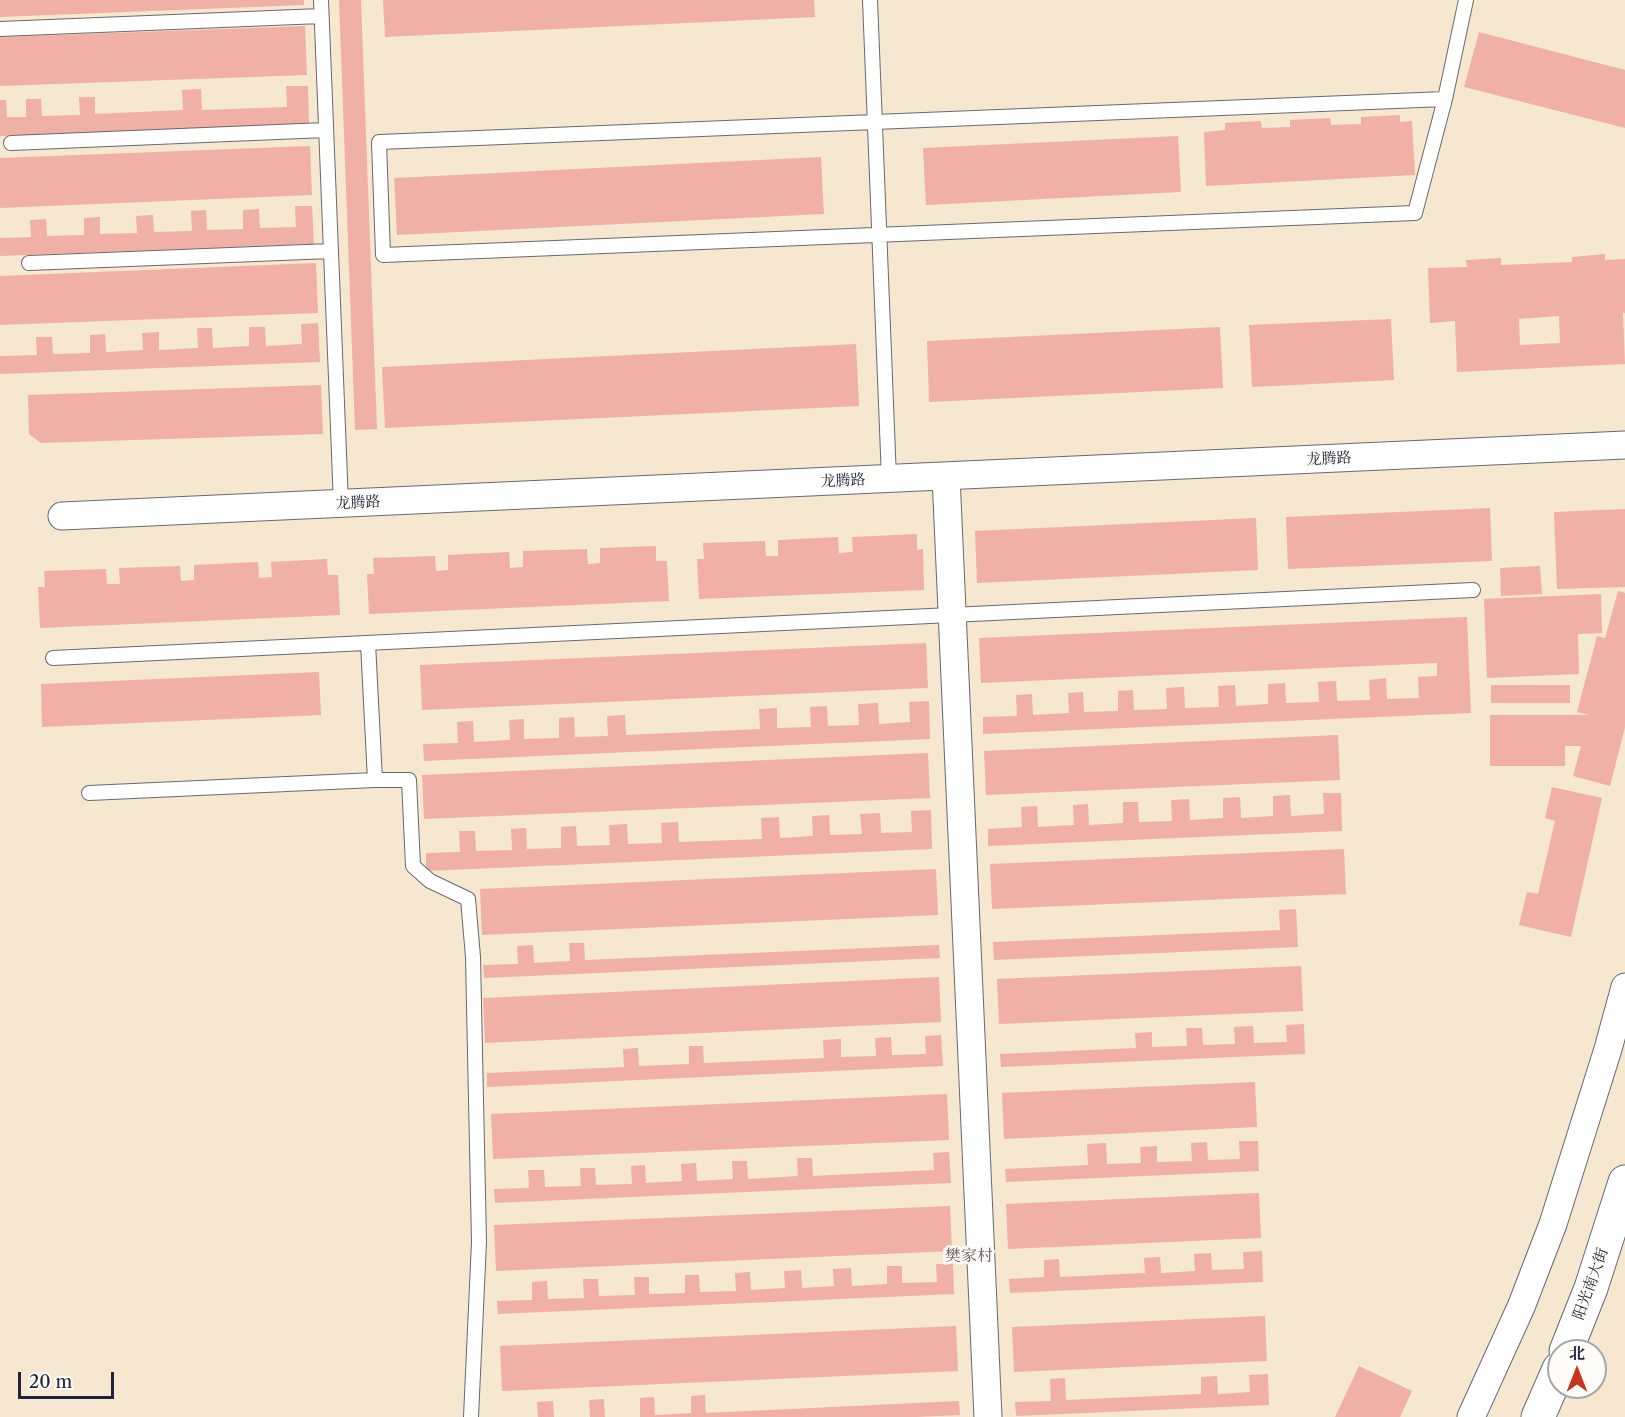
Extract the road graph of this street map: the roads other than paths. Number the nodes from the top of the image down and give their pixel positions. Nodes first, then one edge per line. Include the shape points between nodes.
1 (321, 0) edge
2 (870, 0) edge
3 (1466, 0) edge
4 (321, 16) junction
5 (0, 29) edge
6 (1445, 99) junction
7 (875, 122) junction
8 (326, 130) junction
9 (11, 143) dead end
10 (879, 235) junction
11 (331, 251) junction
12 (29, 263) dead end
13 (1625, 445) edge
14 (946, 476) junction
15 (889, 479) junction
16 (341, 504) junction
17 (62, 516) dead end
18 (1473, 590) dead end
19 (952, 615) junction
20 (368, 643) junction
21 (54, 658) dead end
22 (375, 780) junction
23 (89, 794) dead end
24 (1625, 987) edge
25 (1625, 1182) edge
26 (1571, 1339) edge
27 (1547, 1396) edge
28 (471, 1417) edge
29 (988, 1417) edge
30 (1471, 1417) edge
31 (1538, 1417) edge

1 - 4 lane
2 - 7 lane
3 - 6 lane
4 - 5 lane
4 - 8 lane
6 - 7 lane
6 - 10 lane via 1414,213
7 - 10 lane
7 - 10 lane via 379,142 383,255
8 - 9 lane
8 - 11 lane
10 - 15 lane
11 - 12 lane
11 - 16 lane
13 - 14 street, 龙腾路
14 - 15 street, 龙腾路
14 - 19 street
15 - 16 street, 龙腾路
16 - 17 street, 龙腾路
18 - 19 lane
19 - 20 lane
19 - 29 street
20 - 21 lane
20 - 22 lane
22 - 23 lane
22 - 28 lane via 409,780 413,866 430,881 468,899 473,957 479,1242
24 - 30 street via 1553,1224
25 - 26 highway, 阳光南大街 via 1592,1288
27 - 31 highway

